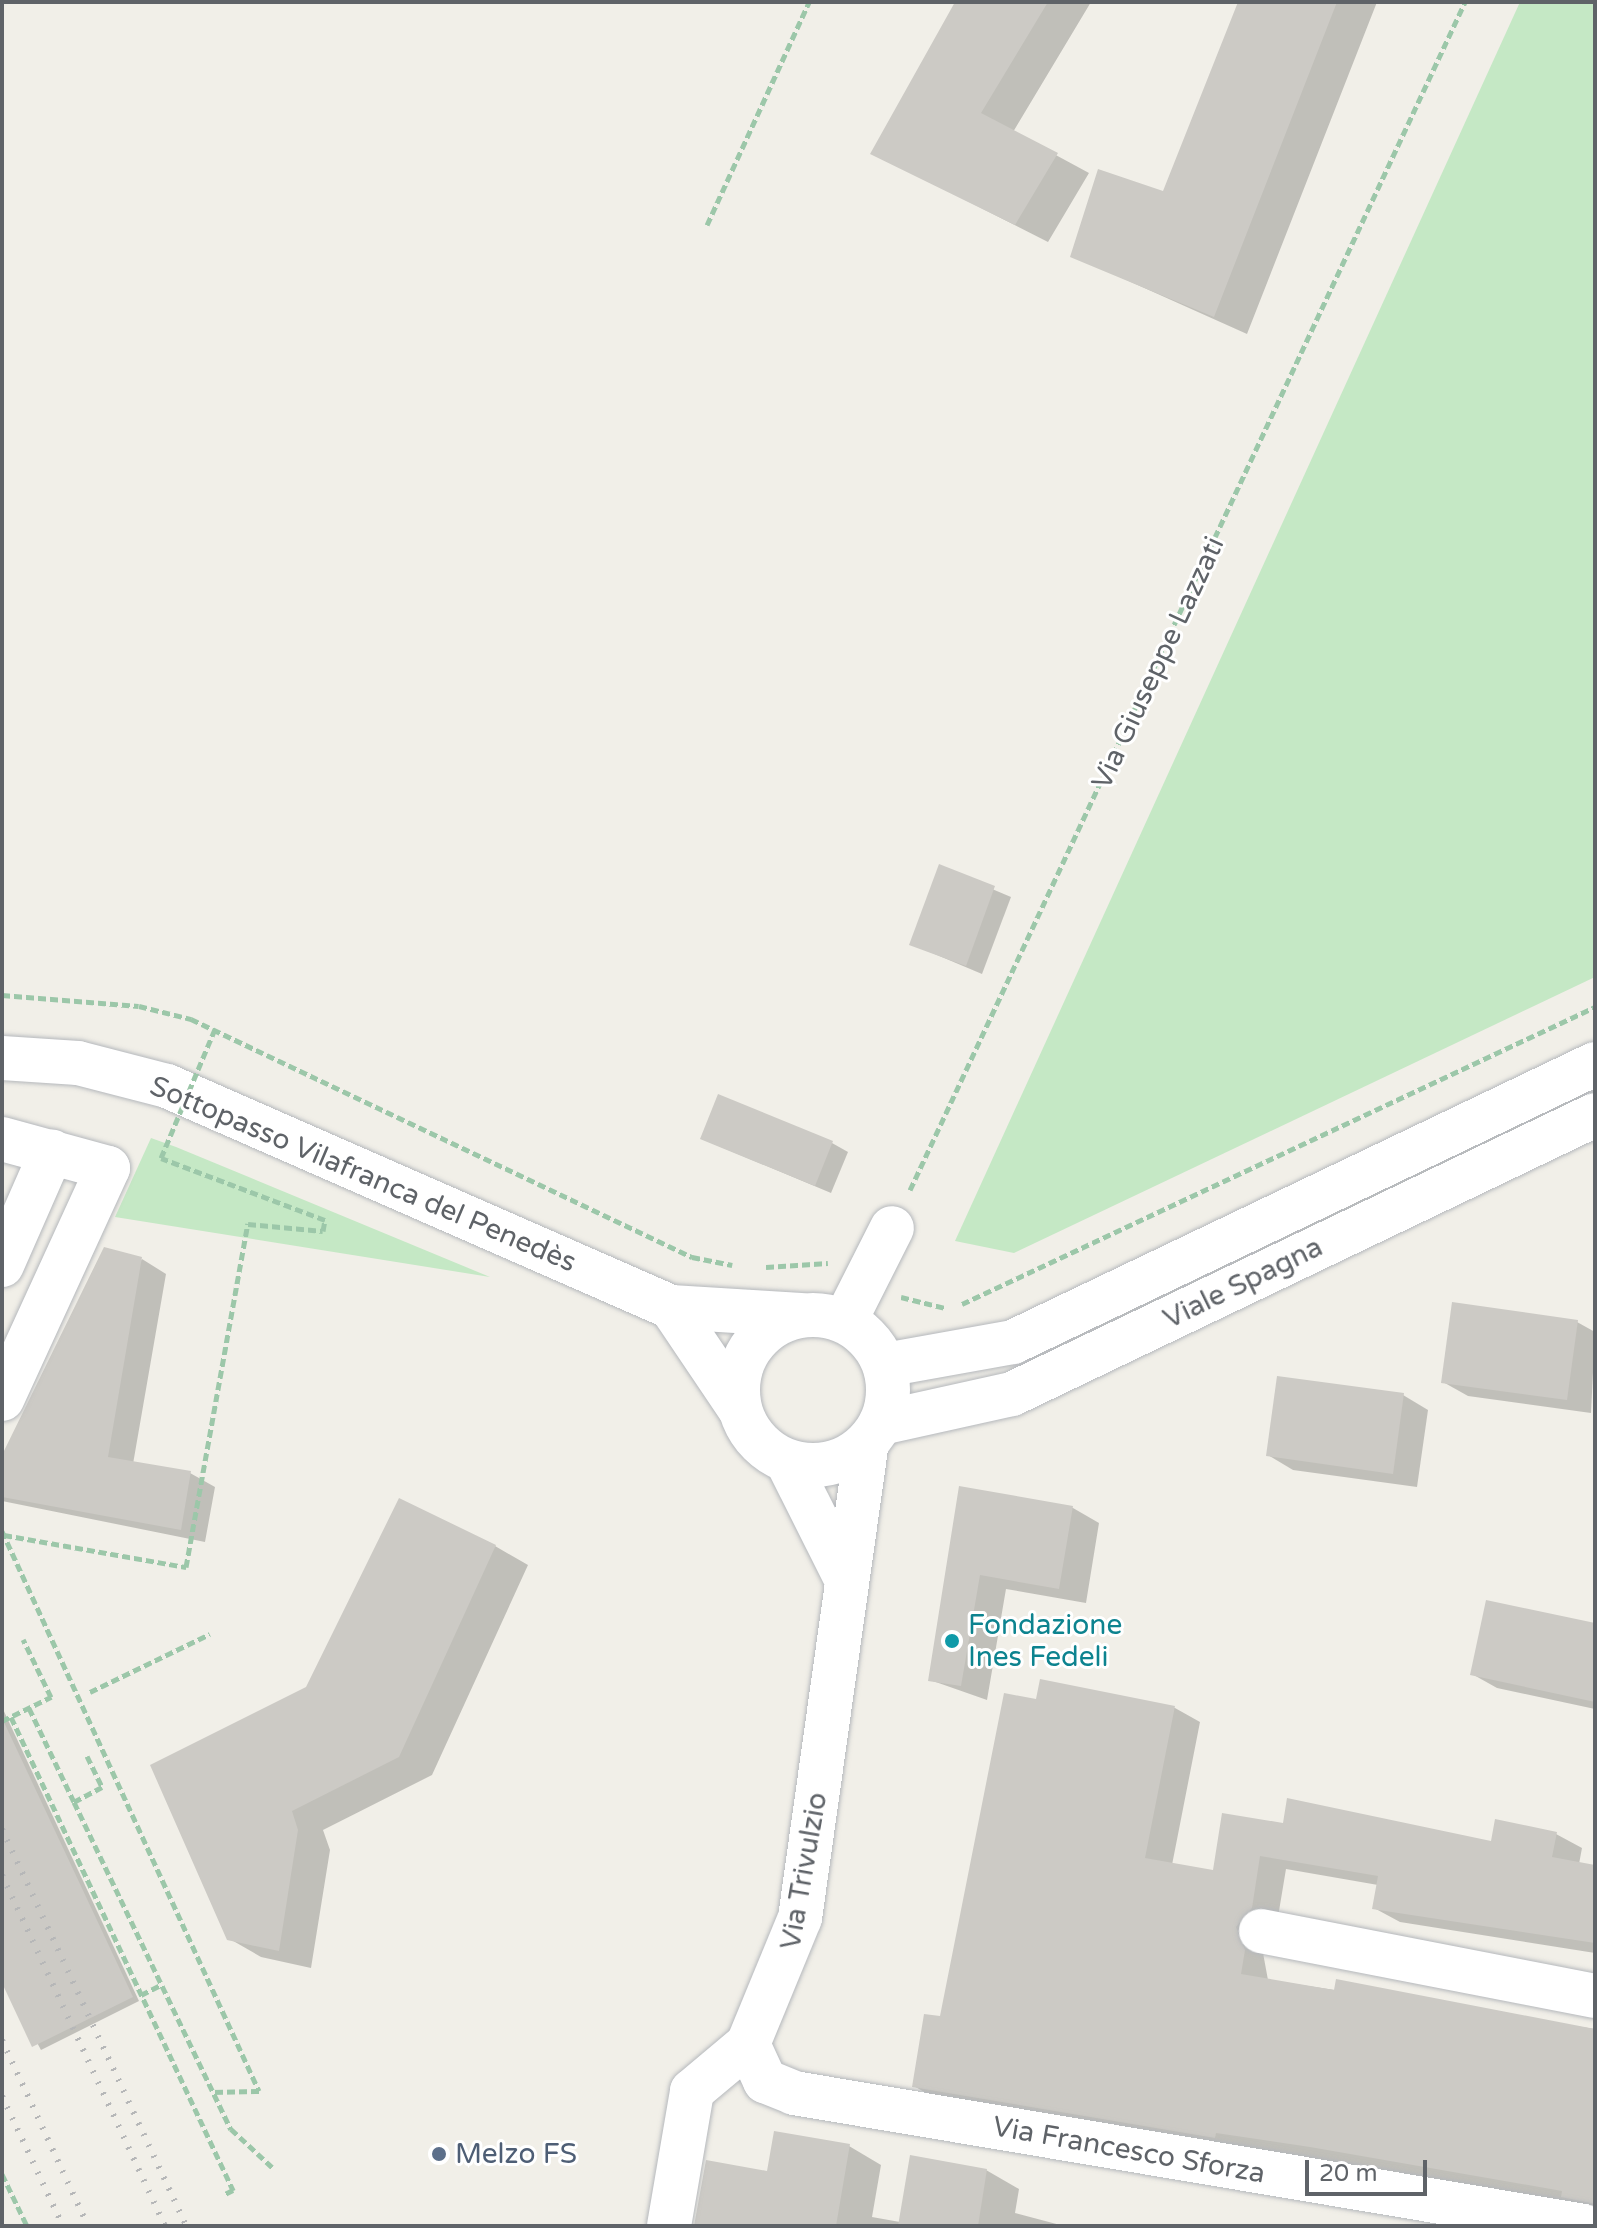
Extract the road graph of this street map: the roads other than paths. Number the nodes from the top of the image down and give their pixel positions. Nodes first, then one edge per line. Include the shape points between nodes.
1 (2, 1058) edge
2 (1595, 1064) edge
3 (1595, 1115) edge
4 (2, 1139) edge
5 (52, 1151) junction
6 (892, 1228) road end
7 (2, 1265) edge
8 (671, 1307) junction
9 (801, 1315) junction
10 (845, 1321) junction
11 (885, 1365) junction
12 (2, 1399) edge
13 (739, 1408) junction
14 (874, 1435) junction
15 (788, 1463) junction
16 (845, 1577) junction
17 (1261, 1931) dead end
18 (1595, 1996) edge
19 (748, 2044) junction
20 (669, 2226) edge
21 (1584, 2226) edge

1 - 8 street, Sottopasso Vilafranca del Penedès via 78,1063 167,1086
2 - 11 street, Viale Spagna via 1013,1342
3 - 14 street, Viale Spagna via 1012,1394
4 - 5 street
5 - 7 street
5 - 12 street via 108,1168
6 - 10 street
8 - 9 street, Sottopasso Vilafranca del Penedès
8 - 13 street
9 - 10 street
9 - 13 street via 772,1326 750,1348 738,1377
10 - 11 street
11 - 14 street via 889,1394
13 - 15 street via 748,1431
14 - 15 street via 843,1461
14 - 16 street, Via Trivulzio
15 - 16 street
16 - 19 street, Via Trivulzio via 800,1918
17 - 18 street
19 - 20 street, Via Trivulzio via 692,2091
19 - 21 street, Via Francesco Sforza via 765,2081 794,2093

